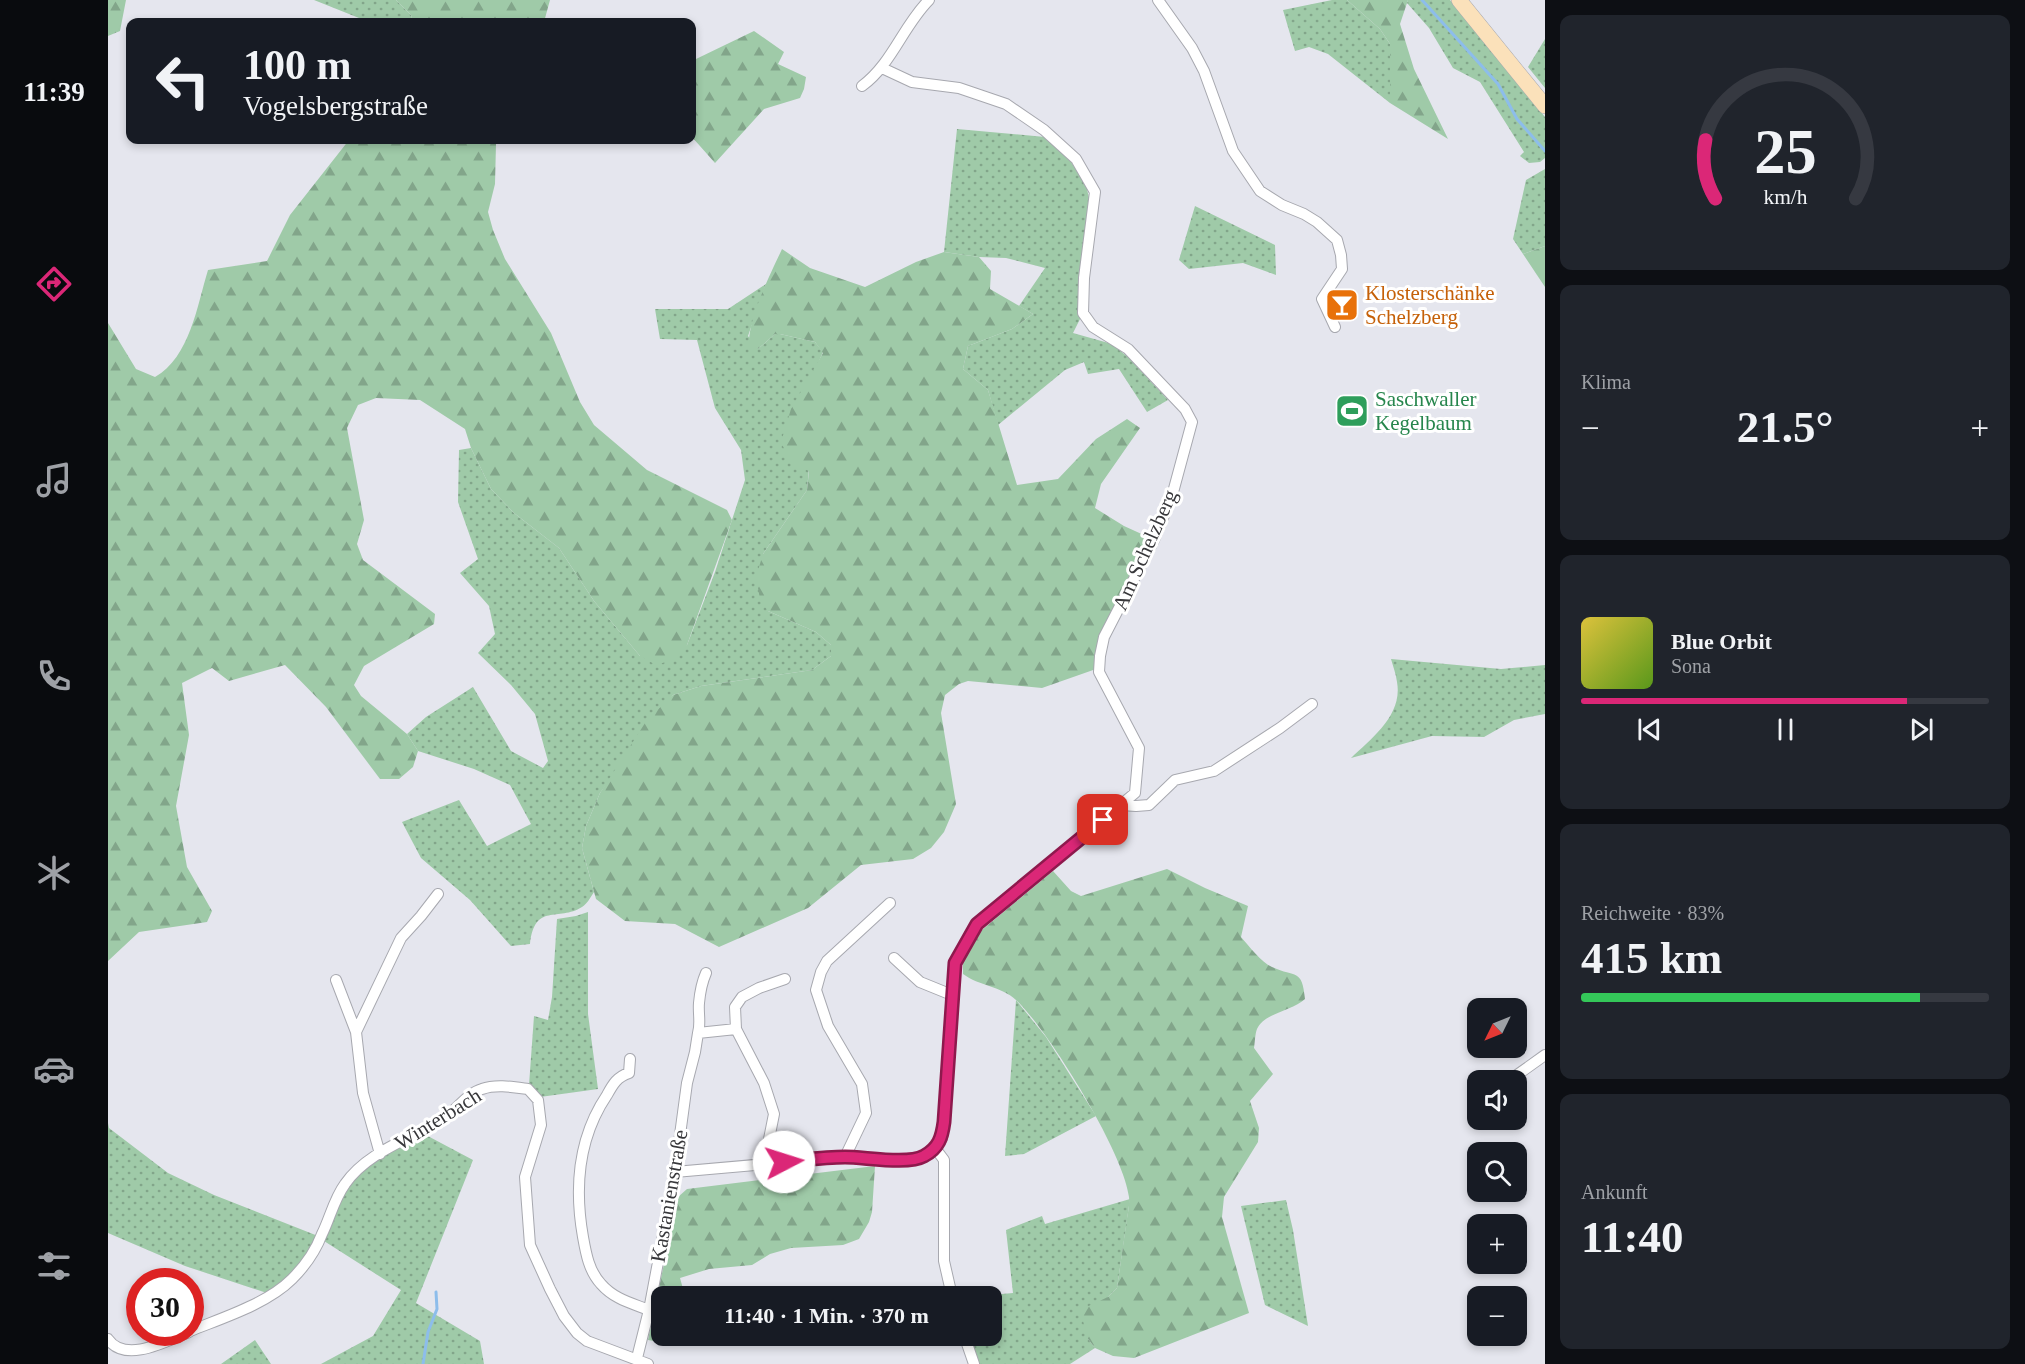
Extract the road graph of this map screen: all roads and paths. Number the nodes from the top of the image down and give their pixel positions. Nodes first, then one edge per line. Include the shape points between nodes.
1 (929, 0) edge
2 (1158, 0) edge
3 (1459, 0) edge
4 (882, 68) junction
5 (862, 86) dead end
6 (1545, 106) edge
7 (1335, 327) dead end
8 (1312, 704) dead end
9 (1121, 805) junction
10 (438, 894) dead end
11 (890, 903) dead end
12 (894, 958) dead end
13 (706, 973) dead end
14 (785, 979) dead end
15 (336, 980) dead end
16 (952, 995) junction
17 (736, 1029) junction
18 (356, 1032) junction
19 (698, 1033) junction
20 (1545, 1055) edge
21 (630, 1059) dead end
22 (1524, 1070) edge
23 (935, 1148) junction
24 (380, 1154) junction
25 (845, 1157) junction
26 (764, 1164) junction
27 (675, 1172) junction
28 (950, 1286) edge
29 (649, 1310) junction
30 (204, 1326) edge
31 (108, 1338) edge
32 (156, 1346) edge
33 (968, 1346) edge
34 (637, 1358) junction
35 (648, 1364) edge
36 (974, 1364) edge

1 - 4 street via 915,14
2 - 7 street via 1192,48 1233,151 1260,191 1317,222 1337,240 1342,269 1322,299
3 - 6 main road
4 - 5 street
4 - 9 street, Am Schelzberg via 912,82 959,88 1006,104 1044,130 1076,159 1095,192 1083,314 1093,327 1128,349 1185,409 1192,422 1172,496 1104,637 1100,656 1099,672 1139,748 1135,793
8 - 9 street via 1214,771 1175,780 1149,805
9 - 16 street via 977,924 955,963
10 - 18 street via 401,938
11 - 25 street via 827,961 816,990 828,1026 862,1084 866,1113
12 - 16 street via 920,982
13 - 19 street, Kastanienstraße via 700,994
14 - 17 street via 742,997 735,1006
15 - 18 street, Winterbach
16 - 23 street via 942,1138
17 - 19 street
17 - 26 street via 764,1083 774,1114
18 - 24 street, Winterbach via 363,1093
19 - 27 street, Kastanienstraße
20 - 22 street
21 - 29 street via 629,1073 618,1077 594,1114 583,1148 578,1185 580,1220 587,1260 600,1283 617,1298
23 - 25 street via 922,1158
23 - 28 street via 944,1160 944,1261
24 - 30 street, Winterbach via 345,1184 322,1237 291,1280 280,1290
24 - 34 street, Winterbach via 445,1118 482,1089 528,1089 538,1100 541,1125 525,1177 530,1245 577,1333 587,1341
25 - 26 street
26 - 27 street
27 - 29 street, Kastanienstraße
29 - 34 street, Kastanienstraße
31 - 32 street, Winterbach via 112,1345 126,1352
33 - 36 street
34 - 35 street, Winterbach

